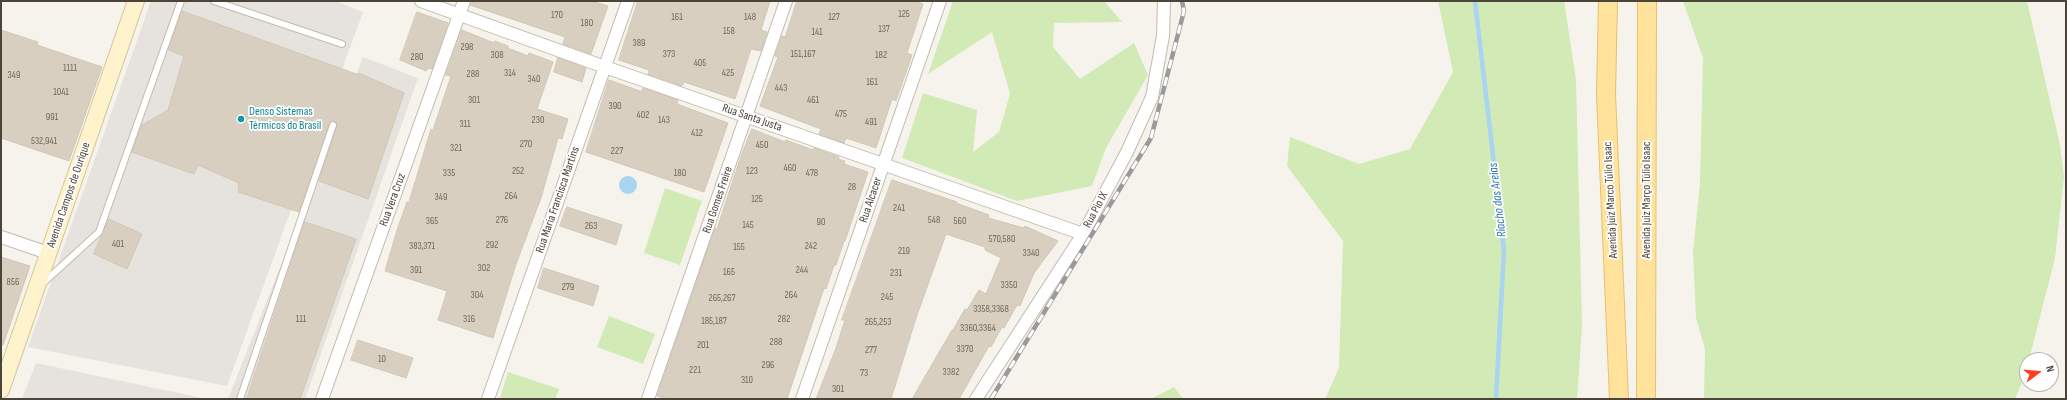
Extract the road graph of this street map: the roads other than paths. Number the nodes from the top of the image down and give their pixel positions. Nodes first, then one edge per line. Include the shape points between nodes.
1 (136, 1) edge
2 (181, 1) edge
3 (214, 1) edge
4 (421, 1) edge
5 (464, 1) edge
6 (628, 1) edge
7 (786, 1) edge
8 (940, 1) edge
9 (1164, 1) edge
10 (1608, 1) edge
11 (1647, 1) edge
12 (460, 14) junction
13 (342, 44) dead end
14 (605, 67) junction
15 (747, 116) junction
16 (333, 125) dead end
17 (883, 164) junction
18 (1083, 234) junction
19 (1, 237) edge
20 (48, 253) junction
21 (35, 291) junction
22 (1, 390) edge
23 (240, 399) edge
24 (322, 399) edge
25 (488, 399) edge
26 (648, 399) edge
27 (802, 399) edge
28 (976, 399) edge
29 (1619, 399) edge
30 (1646, 399) edge

1 - 20 main road, Avenida Campos de Ourique
2 - 21 lane via 99,232
3 - 13 lane
4 - 12 street, Rua Santa Justa
5 - 12 street, Rua Vera Cruz
6 - 14 street, Rua Maria Francisca Martins
7 - 15 street, Rua Gomes Freire
8 - 17 street, Rua Alcacer
9 - 18 street, Rua Pio IX via 1163,36 1152,97
10 - 29 main road, Avenida Juiz Marco Túlio Isaac via 1606,94
11 - 30 main road, Avenida Juiz Março Túlio Isaac
12 - 14 street, Rua Santa Justa
12 - 24 street, Rua Vera Cruz
14 - 15 street, Rua Santa Justa
14 - 25 street, Rua Maria Francisca Martins
15 - 17 street, Rua Santa Justa
15 - 26 street, Rua Gomes Freire
16 - 23 lane
17 - 18 street, Rua Santa Justa
17 - 27 street, Rua Alcacer
18 - 28 street, Rua Pio IX
19 - 20 street
20 - 21 main road, Avenida Campos de Ourique
21 - 22 main road, Avenida Campos de Ourique

